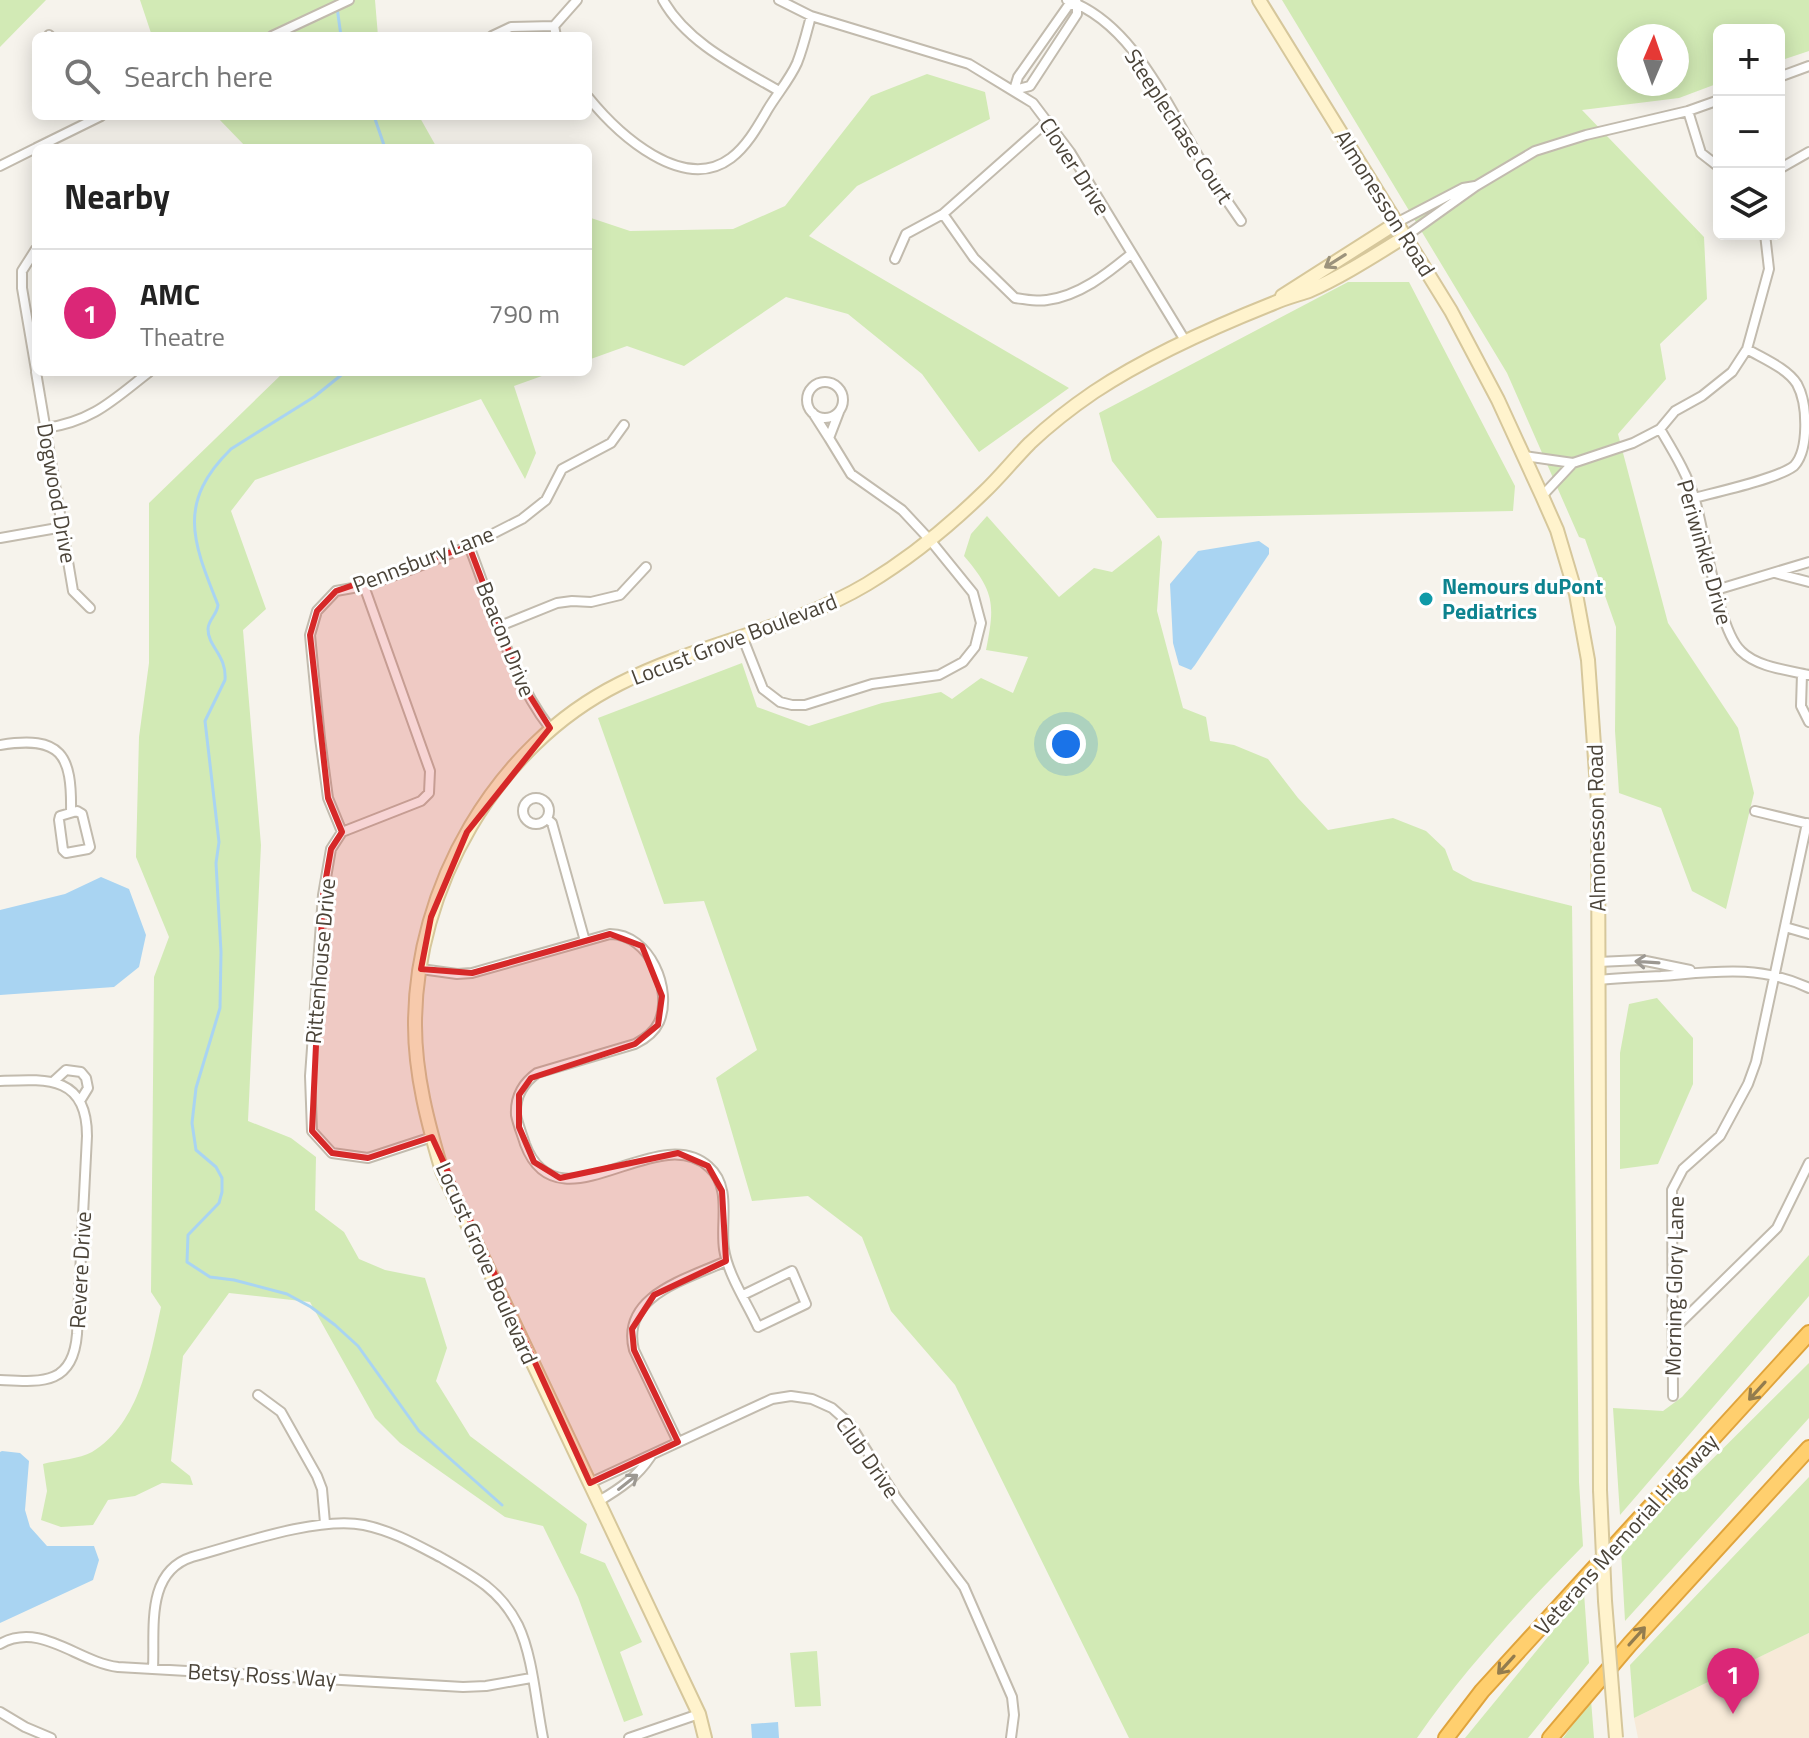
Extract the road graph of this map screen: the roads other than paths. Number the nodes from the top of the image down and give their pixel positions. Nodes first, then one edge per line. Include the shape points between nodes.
1 (577, 0) edge
2 (663, 0) edge
3 (779, 0) edge
4 (1259, 0) edge
5 (346, 2) edge
6 (1072, 2) edge
7 (811, 16) junction
8 (554, 26) junction
9 (281, 32) edge
10 (500, 32) edge
11 (555, 32) edge
12 (1809, 66) edge
13 (1785, 75) edge
14 (1014, 90) junction
15 (779, 91) junction
16 (592, 102) edge
17 (1713, 102) edge
18 (1688, 111) junction
19 (88, 120) edge
20 (1048, 121) junction
21 (43, 144) edge
22 (32, 150) edge
23 (1809, 152) edge
24 (1713, 162) edge
25 (0, 166) edge
26 (1781, 168) edge
27 (1476, 186) junction
28 (943, 214) junction
29 (1241, 221) dead end
30 (1398, 222) junction
31 (1406, 236) junction
32 (1766, 240) edge
33 (1131, 254) junction
34 (32, 255) edge
35 (895, 259) dead end
36 (1273, 303) junction
37 (1186, 342) junction
38 (32, 347) edge
39 (1747, 349) junction
40 (37, 376) edge
41 (144, 376) edge
42 (840, 411) junction
43 (813, 412) junction
44 (624, 425) dead end
45 (46, 428) junction
46 (1660, 429) junction
47 (829, 438) junction
48 (1524, 456) junction
49 (1573, 463) junction
50 (1542, 496) junction
51 (1694, 498) junction
52 (63, 527) junction
53 (0, 538) edge
54 (930, 540) junction
55 (469, 546) junction
56 (1809, 562) edge
57 (646, 567) dead end
58 (1774, 573) junction
59 (1809, 582) edge
60 (364, 586) junction
61 (1716, 590) junction
62 (90, 608) dead end
63 (500, 626) junction
64 (742, 636) junction
65 (1806, 674) edge
66 (1809, 722) edge
67 (550, 728) junction
68 (0, 745) edge
69 (1755, 811) dead end
70 (71, 812) junction
71 (547, 819) dead end
72 (1808, 824) edge
73 (342, 832) junction
74 (1785, 927) junction
75 (1809, 934) edge
76 (585, 941) junction
77 (1598, 962) junction
78 (421, 969) junction
79 (1695, 971) junction
80 (1774, 975) junction
81 (1598, 980) junction
82 (1809, 988) edge
83 (0, 1081) edge
84 (54, 1081) junction
85 (80, 1101) junction
86 (432, 1137) junction
87 (1809, 1163) edge
88 (726, 1261) junction
89 (743, 1295) junction
90 (1673, 1330) junction
91 (1809, 1333) edge
92 (0, 1380) edge
93 (258, 1395) dead end
94 (1673, 1396) dead end
95 (678, 1442) junction
96 (1809, 1448) edge
97 (652, 1456) junction
98 (590, 1483) junction
99 (599, 1501) junction
100 (325, 1523) junction
101 (0, 1644) edge
102 (153, 1669) junction
103 (531, 1678) junction
104 (0, 1712) edge
105 (699, 1714) junction
106 (51, 1738) edge
107 (543, 1738) edge
108 (629, 1738) edge
109 (705, 1738) edge
110 (1011, 1738) edge
111 (1446, 1738) edge
112 (1550, 1738) edge
113 (1616, 1738) edge

1 - 8 street
2 - 15 street via 709,49
3 - 7 street, Clover Drive
4 - 30 street, Almonesson Road
5 - 9 street
6 - 14 street
6 - 14 street via 1077,14 1030,86
6 - 29 street, Steeplechase Court via 1120,36 1142,61
7 - 14 street, Clover Drive via 969,64
7 - 15 street via 797,64
8 - 10 street
8 - 11 street
12 - 13 street
14 - 20 street, Clover Drive
15 - 16 street via 732,158 694,171 661,161
17 - 18 street
18 - 24 street via 1701,153
18 - 27 street via 1552,144
19 - 21 street
20 - 28 street
20 - 33 street, Clover Drive
22 - 25 street
23 - 26 street
27 - 30 street
27 - 31 street
28 - 33 street via 974,258 1015,298 1045,301 1065,296 1101,278
28 - 35 street via 906,234
30 - 31 street, Almonesson Road
30 -> 36 street
31 - 36 street via 1331,280
31 - 48 street, Almonesson Road via 1451,311
32 - 39 street via 1769,269
33 - 37 street, Clover Drive
34 - 38 street, Dogwood Drive via 22,271
36 - 37 street, Locust Grove Boulevard
37 - 54 street, Locust Grove Boulevard via 1126,373 1064,415
39 - 46 street via 1732,372 1675,411
39 - 51 street via 1797,384 1808,444 1795,465
40 - 45 street, Dogwood Drive
41 - 45 street via 93,415
42 - 43 street via 824,418
42 - 43 street via 843,393 824,382 809,391
42 - 47 street
43 - 47 street
44 - 55 street, Pennsbury Lane via 611,443 562,469 546,500 522,519
45 - 52 street, Dogwood Drive
46 - 49 street
46 - 51 street, Periwinkle Drive
47 - 54 street via 851,474 902,510
48 - 49 street
48 - 50 street, Almonesson Road
49 - 50 street
50 - 77 street, Almonesson Road via 1569,564 1588,660 1598,802
51 - 61 street, Periwinkle Drive
52 - 53 street
52 - 62 street, Dogwood Drive via 73,591
54 - 64 street, Locust Grove Boulevard via 839,599
54 - 64 street via 973,593 980,616 975,647 948,671 792,705 763,689
55 - 60 street, Pennsbury Lane
55 - 63 street, Beacon Drive
56 - 58 street
57 - 63 street via 620,595 557,603
58 - 59 street
58 - 61 street
60 - 73 street, Pennsbury Lane via 336,591 317,611 310,635 328,798
60 - 73 street via 430,771 429,793 421,801
61 - 65 street, Periwinkle Drive via 1738,650 1753,661
63 - 67 street, Beacon Drive via 531,705
64 - 67 street, Locust Grove Boulevard via 631,677
65 - 66 street via 1801,706
67 - 78 street, Locust Grove Boulevard via 467,832 431,917
68 - 70 street via 38,743 54,749 67,762 72,779
69 - 72 street
70 - 70 street via 59,820 63,850 71,853 88,849 90,842 82,814
71 - 76 street
72 - 74 street, Morning Glory Lane
73 - 86 street, Rittenhouse Drive via 331,849 323,895 310,1076 312,1131 332,1153 368,1158
74 - 75 street
74 - 80 street, Morning Glory Lane
76 - 78 street via 472,973
76 - 88 street via 621,935 642,946 654,965 662,996 660,1017 652,1033 635,1044 548,1069 525,1083 516,1110 528,1150 540,1168 566,1179 667,1154 699,1159 720,1183
79 -> 77 street via 1641,960
77 - 81 street, Almonesson Road
78 - 86 street, Locust Grove Boulevard via 415,1024 422,1098
79 - 80 street
79 - 81 street
80 - 82 street
80 - 90 street, Morning Glory Lane via 1748,1084 1720,1136 1683,1169 1672,1190
81 - 113 street, Almonesson Road, bridge via 1600,1490
83 - 84 street, Revere Drive
84 - 85 street
84 - 85 street, Revere Drive via 66,1070 81,1072 88,1088
85 - 92 street, Revere Drive via 87,1136 76,1347 52,1379
86 - 98 street, Locust Grove Boulevard via 442,1171
87 - 90 street via 1777,1228
88 - 89 street
88 - 95 street via 654,1295 635,1317 634,1350
89 - 89 street via 758,1327 806,1304 792,1271
90 - 94 street, Morning Glory Lane
91 -> 111 highway, Veterans Memorial Highway via 1482,1691
93 - 100 street via 281,1412 317,1476
95 - 97 street, Club Drive
95 - 110 street, Club Drive via 783,1396 812,1399 838,1412 964,1587 1012,1697
112 -> 96 highway
97 - 98 street, Club Drive
99 -> 97 street via 626,1485
98 - 99 street, Locust Grove Boulevard
99 - 105 street, Locust Grove Boulevard
100 - 102 street via 175,1565 158,1591
100 - 103 street via 361,1524 393,1533 481,1580 519,1628
101 - 102 street, Betsy Ross Way via 34,1636 99,1663
102 - 103 street, Betsy Ross Way via 471,1687
103 - 107 street
104 - 106 street
105 - 108 street
105 - 109 street, Locust Grove Boulevard

